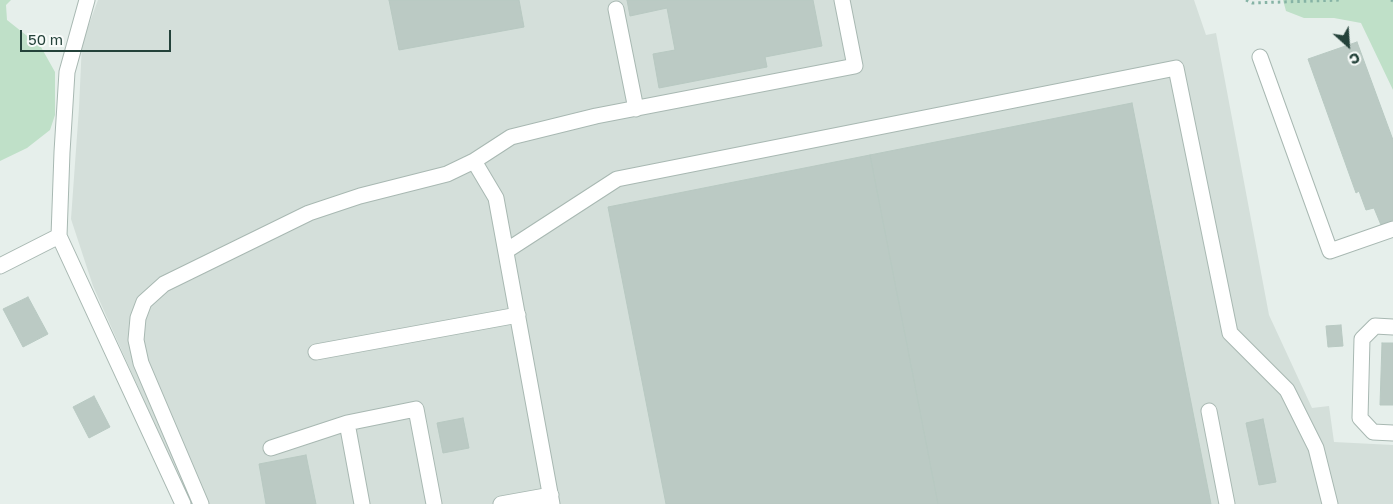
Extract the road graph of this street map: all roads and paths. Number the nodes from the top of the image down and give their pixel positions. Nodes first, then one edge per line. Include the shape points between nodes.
1 (88, 0) edge
2 (842, 0) edge
3 (1246, 0) edge
4 (1341, 0) edge
5 (616, 9) dead end
6 (1260, 57) dead end
7 (636, 109) junction
8 (474, 161) junction
9 (1393, 229) edge
10 (58, 236) junction
11 (506, 250) junction
12 (0, 266) edge
13 (518, 315) junction
14 (1393, 327) edge
15 (316, 352) dead end
16 (1209, 411) dead end
17 (347, 423) junction
18 (1393, 433) edge
19 (270, 448) dead end
20 (552, 499) edge
21 (184, 504) edge
22 (201, 504) edge
23 (362, 504) edge
24 (434, 504) edge
25 (501, 504) edge
26 (1228, 504) edge
27 (1330, 504) edge

1 - 10 street via 67,72
2 - 7 street via 855,66
3 - 4 path via 1252,3
5 - 7 street
6 - 9 street via 1330,251
7 - 8 street via 511,137
8 - 11 street via 496,198
8 - 22 street via 447,174 309,213 164,284 144,302 138,318 136,340 142,362
10 - 12 street
10 - 21 street
11 - 13 street
11 - 27 street via 617,179 1176,68 1230,333 1287,390 1316,448
13 - 15 street
13 - 20 street
14 - 18 street via 1375,326 1362,339 1360,418 1373,432
16 - 26 street
17 - 19 street
17 - 23 street
17 - 24 street via 416,409
20 - 25 street

